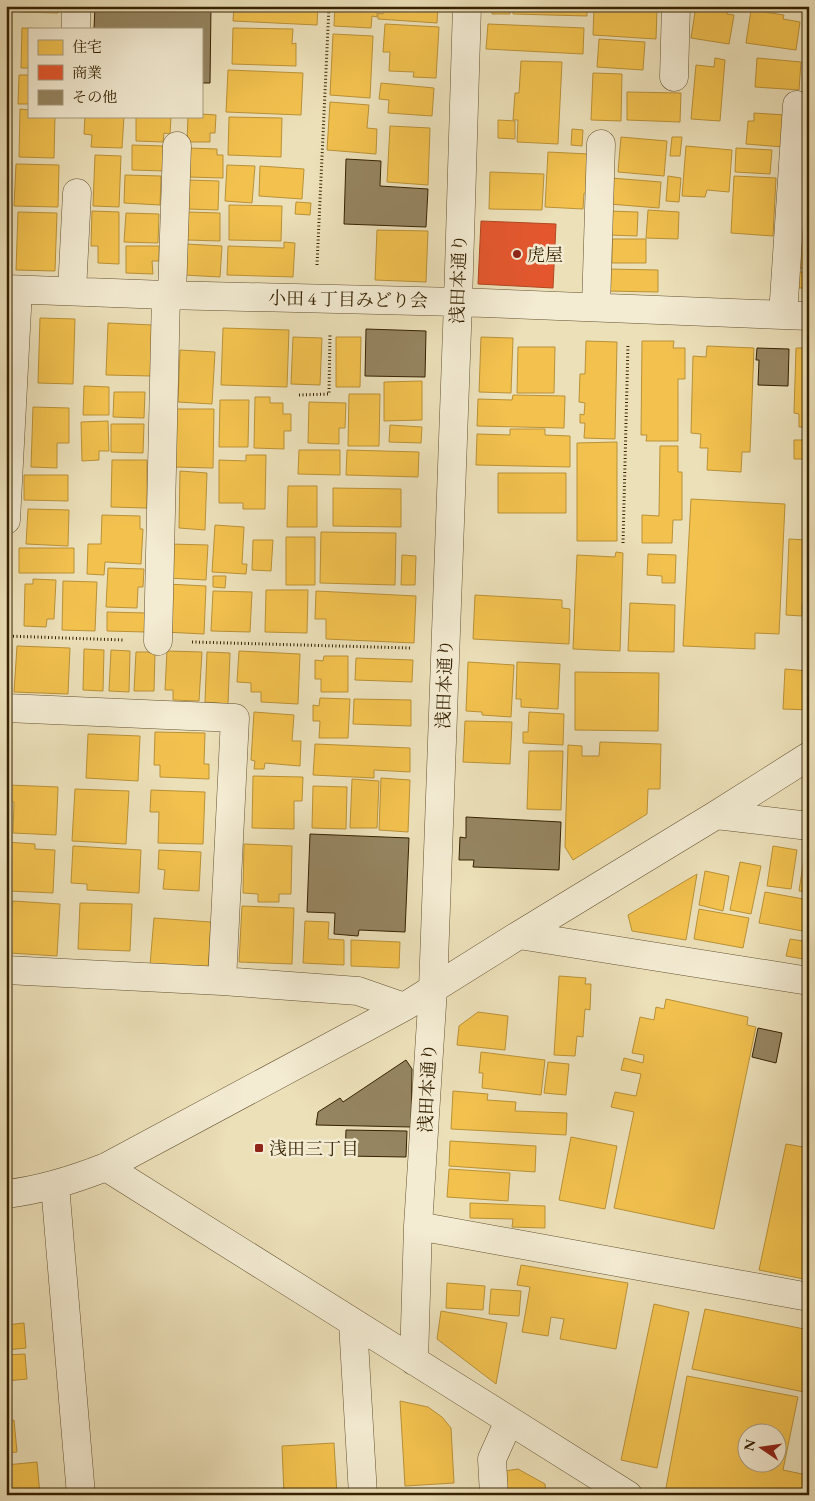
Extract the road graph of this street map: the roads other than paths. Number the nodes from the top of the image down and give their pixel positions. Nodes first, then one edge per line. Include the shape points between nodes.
1 (76, 6) edge
2 (467, 6) edge
3 (676, 6) edge
4 (76, 28) edge
5 (674, 76) dead end
6 (798, 106) dead end
7 (601, 144) dead end
8 (177, 146) dead end
9 (77, 193) dead end
10 (12, 289) edge
11 (72, 291) junction
12 (169, 295) junction
13 (458, 302) junction
14 (596, 307) junction
15 (796, 315) edge
16 (6, 520) edge
17 (158, 642) road end
18 (6, 708) edge
19 (809, 756) edge
20 (716, 815) junction
21 (809, 826) edge
22 (519, 935) junction
23 (6, 970) edge
24 (222, 981) junction
25 (809, 981) edge
26 (433, 990) junction
27 (404, 1007) junction
28 (106, 1167) junction
29 (55, 1185) junction
30 (6, 1194) edge
31 (418, 1226) junction
32 (809, 1297) edge
33 (353, 1323) junction
34 (414, 1361) junction
35 (509, 1421) junction
36 (81, 1495) edge
37 (363, 1495) edge
38 (494, 1495) edge
39 (628, 1495) edge

1 - 4 street
2 - 13 street, 浅田本通り
3 - 5 street
6 - 15 street
7 - 14 street
8 - 12 street
9 - 11 street
10 - 11 street, 小田 4 丁目みどり会
10 - 16 street
11 - 12 street, 小田 4 丁目みどり会
12 - 13 street, 小田 4 丁目みどり会
12 - 17 street
13 - 14 street, 小田 4 丁目みどり会
13 - 26 street, 浅田本通り
14 - 15 street, 小田 4 丁目みどり会
18 - 24 street via 235,718
19 - 20 street
20 - 21 street
20 - 22 street
22 - 25 street
22 - 26 street
23 - 24 street
24 - 27 street via 358,991
26 - 27 street
26 - 31 street, 浅田本通り
27 - 28 street
28 - 29 street
28 - 33 street
29 - 30 street
29 - 36 street
31 - 32 street
31 - 34 street, 浅田本通り
33 - 34 street
33 - 37 street
34 - 35 street
35 - 38 street via 492,1458
35 - 39 street

